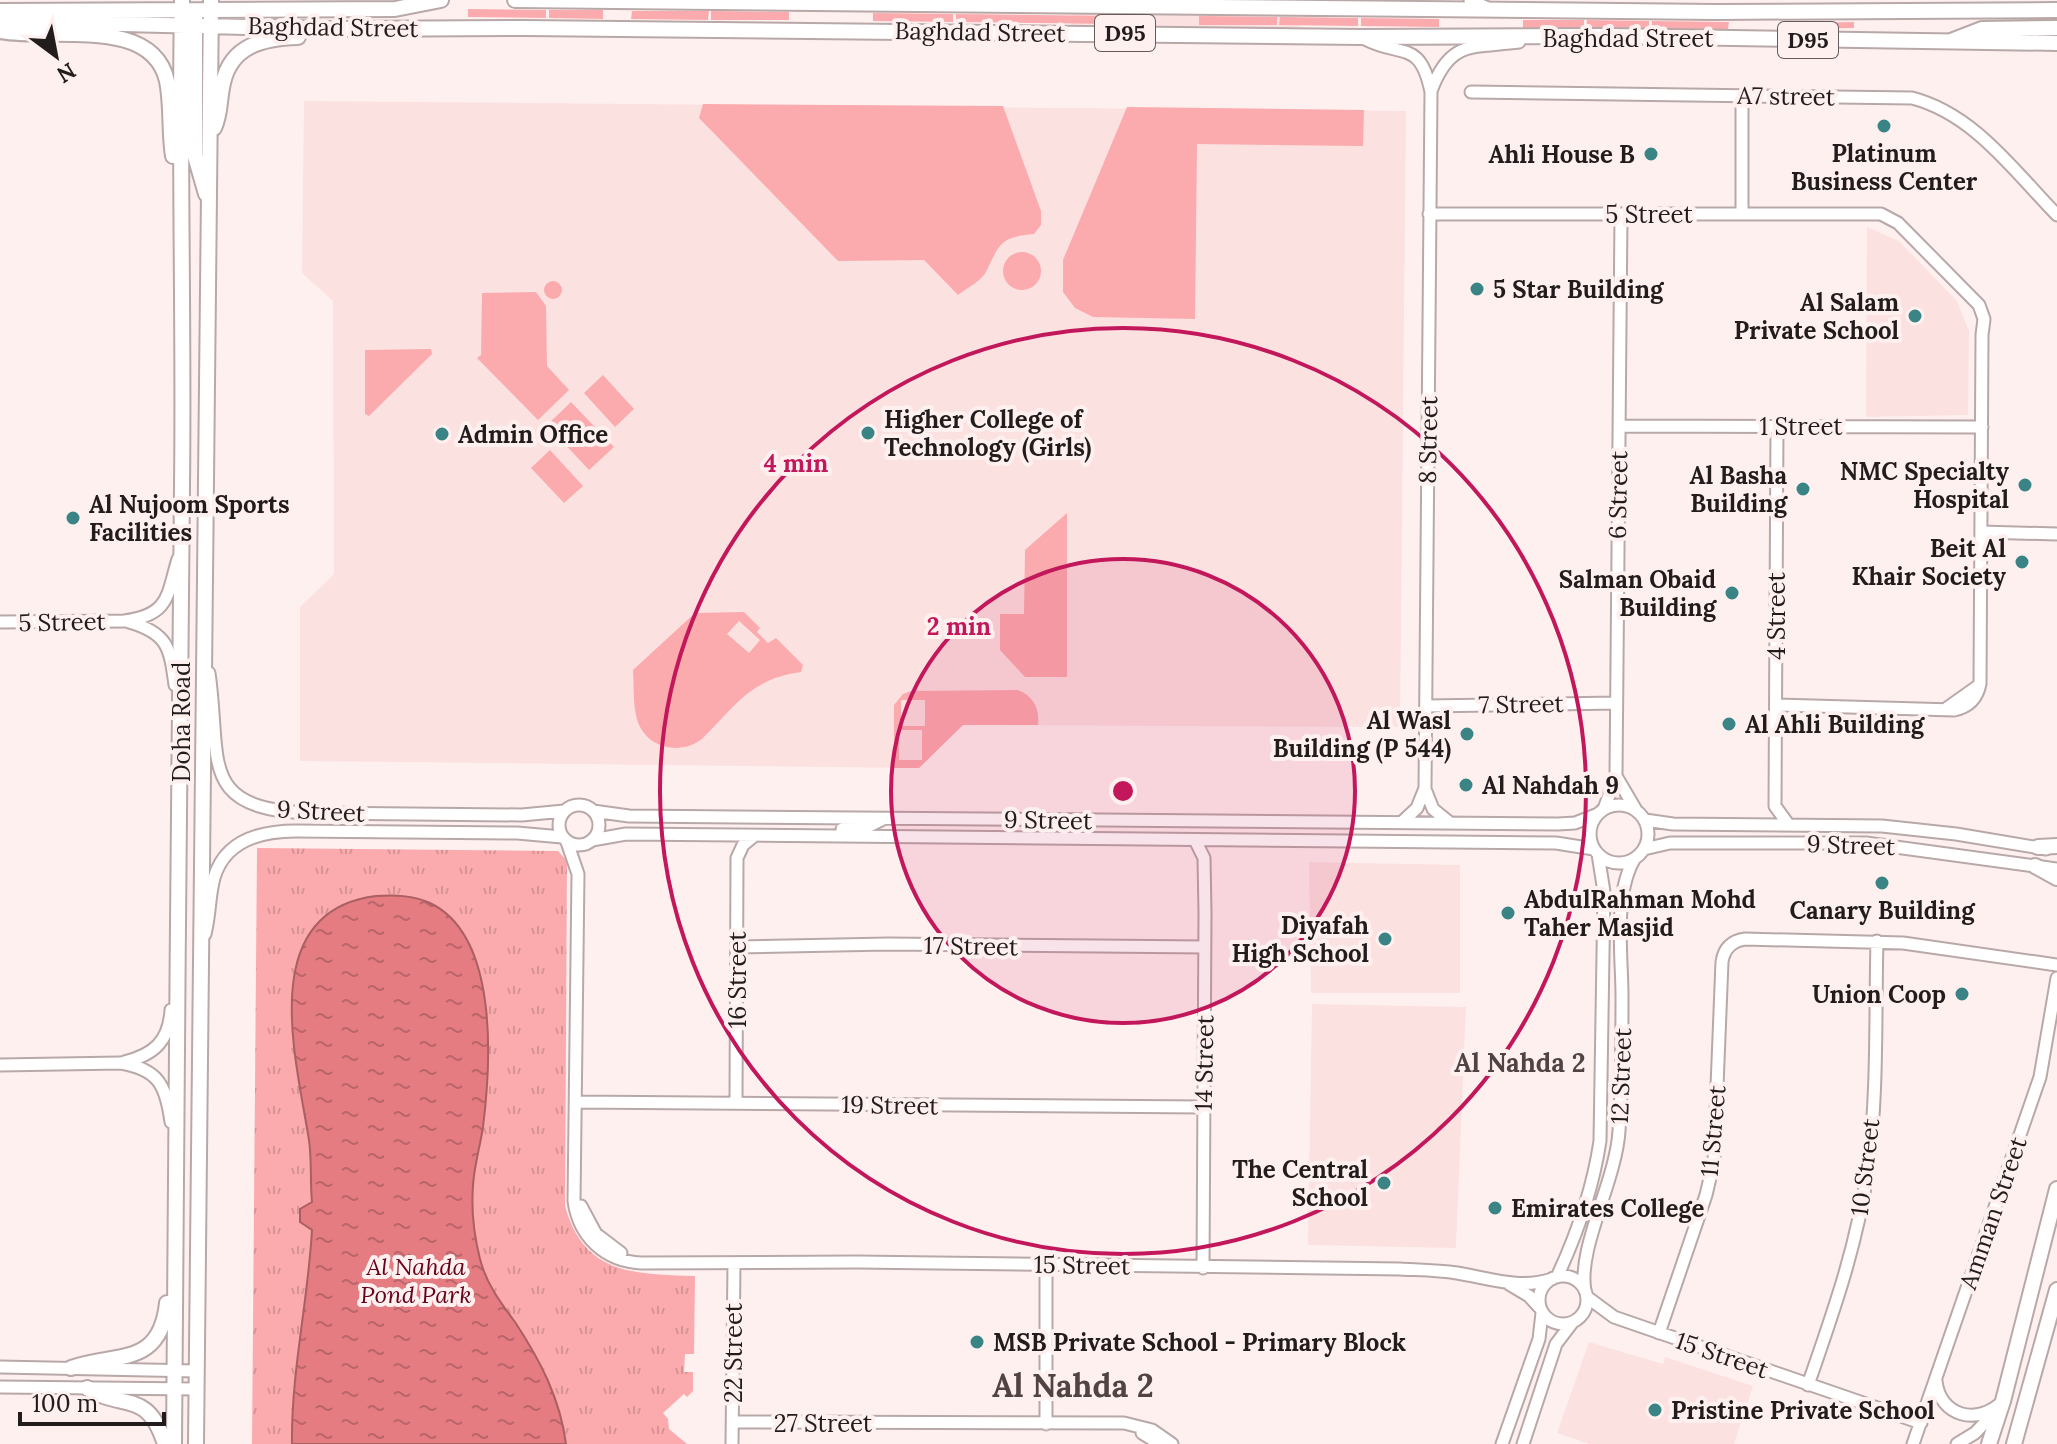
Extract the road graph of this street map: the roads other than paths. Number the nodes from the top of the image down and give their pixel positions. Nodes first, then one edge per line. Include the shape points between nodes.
1 (441, 0) edge
2 (515, 0) edge
3 (1198, 0) edge
4 (1357, 0) edge
5 (1470, 0) edge
6 (1876, 0) edge
7 (964, 2) edge
8 (1221, 7) junction
9 (1340, 7) junction
10 (1491, 9) junction
11 (194, 10) edge
12 (2057, 10) edge
13 (0, 11) edge
14 (1852, 11) junction
15 (0, 21) edge
16 (211, 25) junction
17 (2057, 28) edge
18 (333, 29) junction
19 (0, 31) edge
20 (1361, 37) junction
21 (1560, 37) junction
22 (1947, 43) junction
23 (2057, 43) edge
24 (1431, 92) junction
25 (1471, 92) dead end
26 (1742, 95) junction
27 (210, 135) junction
28 (180, 188) junction
29 (209, 202) junction
30 (1429, 214) junction
31 (1621, 214) junction
32 (1742, 214) junction
33 (2057, 215) edge
34 (1620, 426) junction
35 (1777, 426) junction
36 (1982, 427) junction
37 (1981, 532) junction
38 (2057, 534) edge
39 (182, 548) junction
40 (124, 621) junction
41 (0, 622) edge
42 (203, 648) junction
43 (1616, 703) junction
44 (1776, 705) junction
45 (1426, 706) junction
46 (181, 708) junction
47 (1616, 776) junction
48 (1425, 788) junction
49 (1775, 806) junction
50 (1636, 810) junction
51 (564, 811) junction
52 (593, 811) junction
53 (1601, 812) junction
54 (884, 818) junction
55 (1645, 820) junction
56 (1401, 823) junction
57 (1451, 823) junction
58 (1759, 824) junction
59 (1788, 824) junction
60 (723, 835) junction
61 (754, 835) junction
62 (815, 836) junction
63 (564, 839) junction
64 (1195, 840) junction
65 (1214, 840) junction
66 (590, 842) junction
67 (2038, 847) joint
68 (2057, 848) edge
69 (1596, 851) junction
70 (1639, 854) junction
71 (737, 858) junction
72 (1204, 858) junction
73 (2035, 866) junction
74 (2057, 869) edge
75 (578, 874) junction
76 (2057, 878) edge
77 (1877, 941) junction
78 (200, 946) junction
79 (737, 947) junction
80 (1205, 947) junction
81 (2057, 965) edge
82 (2057, 978) edge
83 (178, 982) junction
84 (120, 1063) junction
85 (0, 1065) edge
86 (577, 1102) junction
87 (736, 1102) junction
88 (1202, 1107) junction
89 (176, 1141) junction
90 (2057, 1189) edge
91 (734, 1263) junction
92 (1046, 1265) junction
93 (175, 1267) junction
94 (1203, 1268) junction
95 (1554, 1278) junction
96 (1509, 1283) junction
97 (2057, 1290) edge
98 (1586, 1294) junction
99 (1541, 1311) junction
100 (1614, 1317) junction
101 (1577, 1320) junction
102 (1659, 1333) junction
103 (0, 1367) edge
104 (71, 1368) junction
105 (174, 1370) junction
106 (197, 1371) junction
107 (1936, 1379) junction
108 (1808, 1385) junction
109 (0, 1387) edge
110 (87, 1388) junction
111 (174, 1388) junction
112 (196, 1389) junction
113 (2003, 1401) junction
114 (733, 1422) junction
115 (1921, 1423) junction
116 (1046, 1424) junction
117 (1106, 1425) junction
118 (1524, 1443) edge
119 (165, 1444) edge
120 (174, 1444) edge
121 (196, 1444) edge
122 (732, 1444) edge
123 (1160, 1444) edge
124 (1172, 1444) edge
125 (1502, 1444) edge
126 (1913, 1444) edge
127 (1957, 1444) edge
128 (1989, 1444) edge
129 (2014, 1444) edge

1 - 11 main road via 395,9
2 - 7 main road, Baghdad Street / D95
3 - 8 street
4 - 9 street
5 - 10 street
6 - 14 main road
7 - 8 main road, Baghdad Street / D95
8 - 9 main road, Baghdad Street / D95
9 - 10 main road, Baghdad Street / D95
10 - 14 main road, Baghdad Street / D95
11 - 13 main road
11 - 15 main road
11 - 16 main road, Doha Road
11 - 28 main road, Doha Road
11 - 29 main road via 195,156
12 - 14 main road, Baghdad Street / D95
16 - 18 main road, Baghdad Street / D95
16 - 27 main road, Doha Road
17 - 22 main road via 1982,29
18 - 20 main road, Baghdad Street / D95
18 - 27 main road via 269,38 243,50 225,76
19 - 28 main road via 120,37 148,51 166,80
20 - 21 main road, Baghdad Street / D95
20 - 24 street, 8 Street via 1417,57
21 - 22 main road, Baghdad Street / D95
21 - 24 street, 8 Street via 1462,50 1442,65
22 - 23 main road, Baghdad Street / D95
24 - 30 street, 8 Street
25 - 26 street, A7 street
26 - 32 street
26 - 33 street, A7 street via 1928,102 1969,126
27 - 29 main road, Doha Road
28 - 39 main road, Doha Road
29 - 42 main road, Doha Road
30 - 31 street, 5 Street
30 - 45 street, 8 Street
31 - 32 street, 5 Street
31 - 34 street, 6 Street
32 - 36 street, 5 Street via 1887,216 1898,223 1982,311
34 - 35 street, 1 Street
34 - 43 street, 6 Street
35 - 36 street, 1 Street
35 - 44 street, 4 Street
36 - 37 street, 5 Street
37 - 38 street
37 - 44 street, 5 Street via 1980,684 1969,705 1954,710
39 - 40 street, 5 Street via 167,599 150,614
39 - 46 main road, Doha Road
40 - 41 street, 5 Street
40 - 46 street, 5 Street via 154,631 167,646
42 - 51 street, 9 Street via 216,758 226,783 247,802 301,812
42 - 78 main road, Doha Road
43 - 45 street, 7 Street
43 - 47 street, 6 Street
44 - 49 street, 4 Street
45 - 48 street, 8 Street
46 - 83 main road, Doha Road
47 - 50 street
47 - 53 street, 6 Street
48 - 56 street via 1417,808
48 - 57 street via 1433,809
49 - 58 street
49 - 59 street
50 - 53 street via 1615,805
50 - 55 street
51 - 52 street via 582,805
51 - 63 street via 558,824
52 - 54 street, 9 Street via 629,816
52 - 66 street via 599,829
53 - 57 street, 9 Street via 1566,824
53 - 69 street via 1591,827
54 - 56 street, 9 Street
54 - 62 street via 865,828
55 - 58 street, 9 Street
55 - 70 street via 1648,840
56 - 57 street, 9 Street
58 - 59 street, 9 Street
59 - 67 street, 9 Street via 1920,829
60 - 61 street, 9 Street
60 - 66 street, 9 Street via 618,834
60 - 71 street
61 - 62 street, 9 Street
61 - 71 street
62 - 64 street, 9 Street
63 - 66 street via 580,845
63 - 75 street, 15 Street
63 - 78 street, 9 Street via 517,833 259,834 238,845 221,864
64 - 65 street, 9 Street
64 - 72 street, 14 Street
65 - 69 street, 9 Street via 1567,843
65 - 72 street, 14 Street
66 - 75 street, 15 Street
67 - 68 main road
69 - 70 street via 1619,863
69 - 95 street, 12 Street via 1604,892 1600,1141 1581,1216
70 - 73 street, 9 Street via 1670,843 1866,843
70 - 98 street, 12 Street via 1624,881 1622,901 1618,1143 1585,1261
71 - 79 street, 16 Street
72 - 80 street, 14 Street
73 - 74 street, 9 Street
73 - 76 main road
75 - 86 street, 15 Street
77 - 81 street, 11 Street
77 - 102 street, 11 Street via 1745,939 1732,943 1723,955 1714,1161
77 - 108 street, 10 Street via 1868,1167 1845,1278
78 - 106 main road, Doha Road
79 - 80 street, 17 Street
79 - 87 street, 16 Street
80 - 88 street, 14 Street
82 - 107 street, Amman Street via 2042,1069
83 - 84 street via 160,1045
83 - 89 main road, Doha Road
84 - 85 street
84 - 89 street via 145,1070 163,1087
86 - 87 street, 19 Street
86 - 91 street, 15 Street via 575,1183 586,1219 603,1241 624,1254 655,1262
87 - 88 street, 19 Street
88 - 94 street, 14 Street
89 - 93 main road, Doha Road
90 - 113 main road
91 - 92 street, 15 Street
91 - 114 street, 22 Street
92 - 94 street, 15 Street
92 - 116 street
93 - 104 main road via 164,1321 148,1345 123,1359
93 - 105 main road, Doha Road
94 - 96 street, 15 Street via 1411,1269
95 - 96 street, 15 Street
95 - 98 street via 1577,1280
95 - 99 street via 1542,1288
96 - 99 street, 15 Street
97 - 129 main road
98 - 100 street, 15 Street
98 - 101 street via 1585,1311
99 - 101 street via 1556,1324
99 - 125 street via 1539,1339
100 - 101 street, 15 Street
100 - 102 street, 15 Street
101 - 118 street via 1556,1344
102 - 108 street, 15 Street
103 - 104 street
104 - 105 street
105 - 106 street
105 - 111 main road, Doha Road
106 - 112 main road, Doha Road
107 - 113 street via 1940,1398 1956,1413 1986,1413
107 - 115 street, Amman Street
108 - 115 street, 15 Street
109 - 110 street
110 - 111 street
110 - 119 main road via 142,1408 157,1424
111 - 112 street
111 - 120 main road, Doha Road
112 - 121 main road, Doha Road
113 - 127 street via 1983,1426
113 - 128 main road
114 - 116 street, 27 Street
114 - 122 street, 22 Street
115 - 126 street, Amman Street
116 - 117 street, 27 Street
117 - 123 street, 27 Street via 1141,1433
117 - 124 street, 27 Street via 1143,1426

